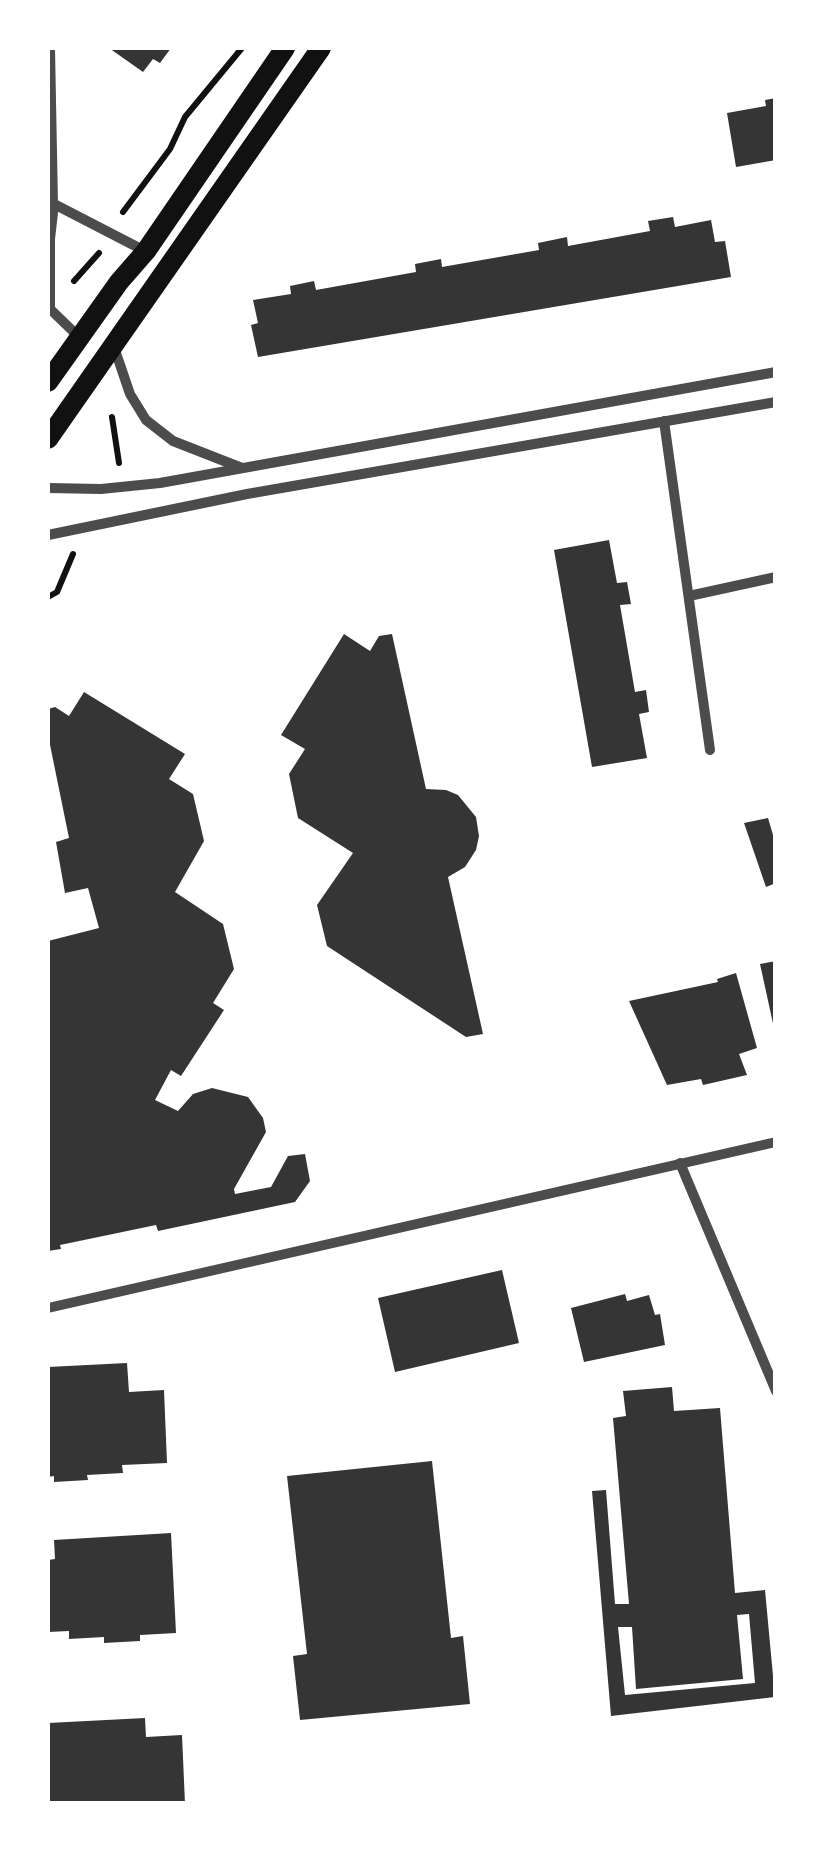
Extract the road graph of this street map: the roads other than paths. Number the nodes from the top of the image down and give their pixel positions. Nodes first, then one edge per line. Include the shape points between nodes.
1 (51, 48) edge
2 (285, 48) edge
3 (321, 48) edge
4 (54, 204) junction
5 (146, 251) junction
6 (78, 336) junction
7 (114, 347) junction
8 (776, 372) edge
9 (48, 382) edge
10 (776, 402) edge
11 (664, 421) junction
12 (48, 439) edge
13 (242, 469) junction
14 (48, 488) edge
15 (48, 535) edge
16 (776, 577) edge
17 (689, 596) junction
18 (710, 750) dead end
19 (776, 1142) edge
20 (680, 1163) junction
21 (48, 1308) edge
22 (776, 1391) edge

1 - 4 lane
2 - 5 main road
3 - 7 main road
4 - 5 street
4 - 6 street via 50,309
5 - 6 main road
6 - 9 main road
7 - 12 main road
7 - 13 street via 146,420 173,442
8 - 13 street
10 - 11 street
11 - 15 street
11 - 17 street
13 - 14 street via 118,488
16 - 17 street
17 - 18 street
19 - 20 street
20 - 21 street
20 - 22 street

